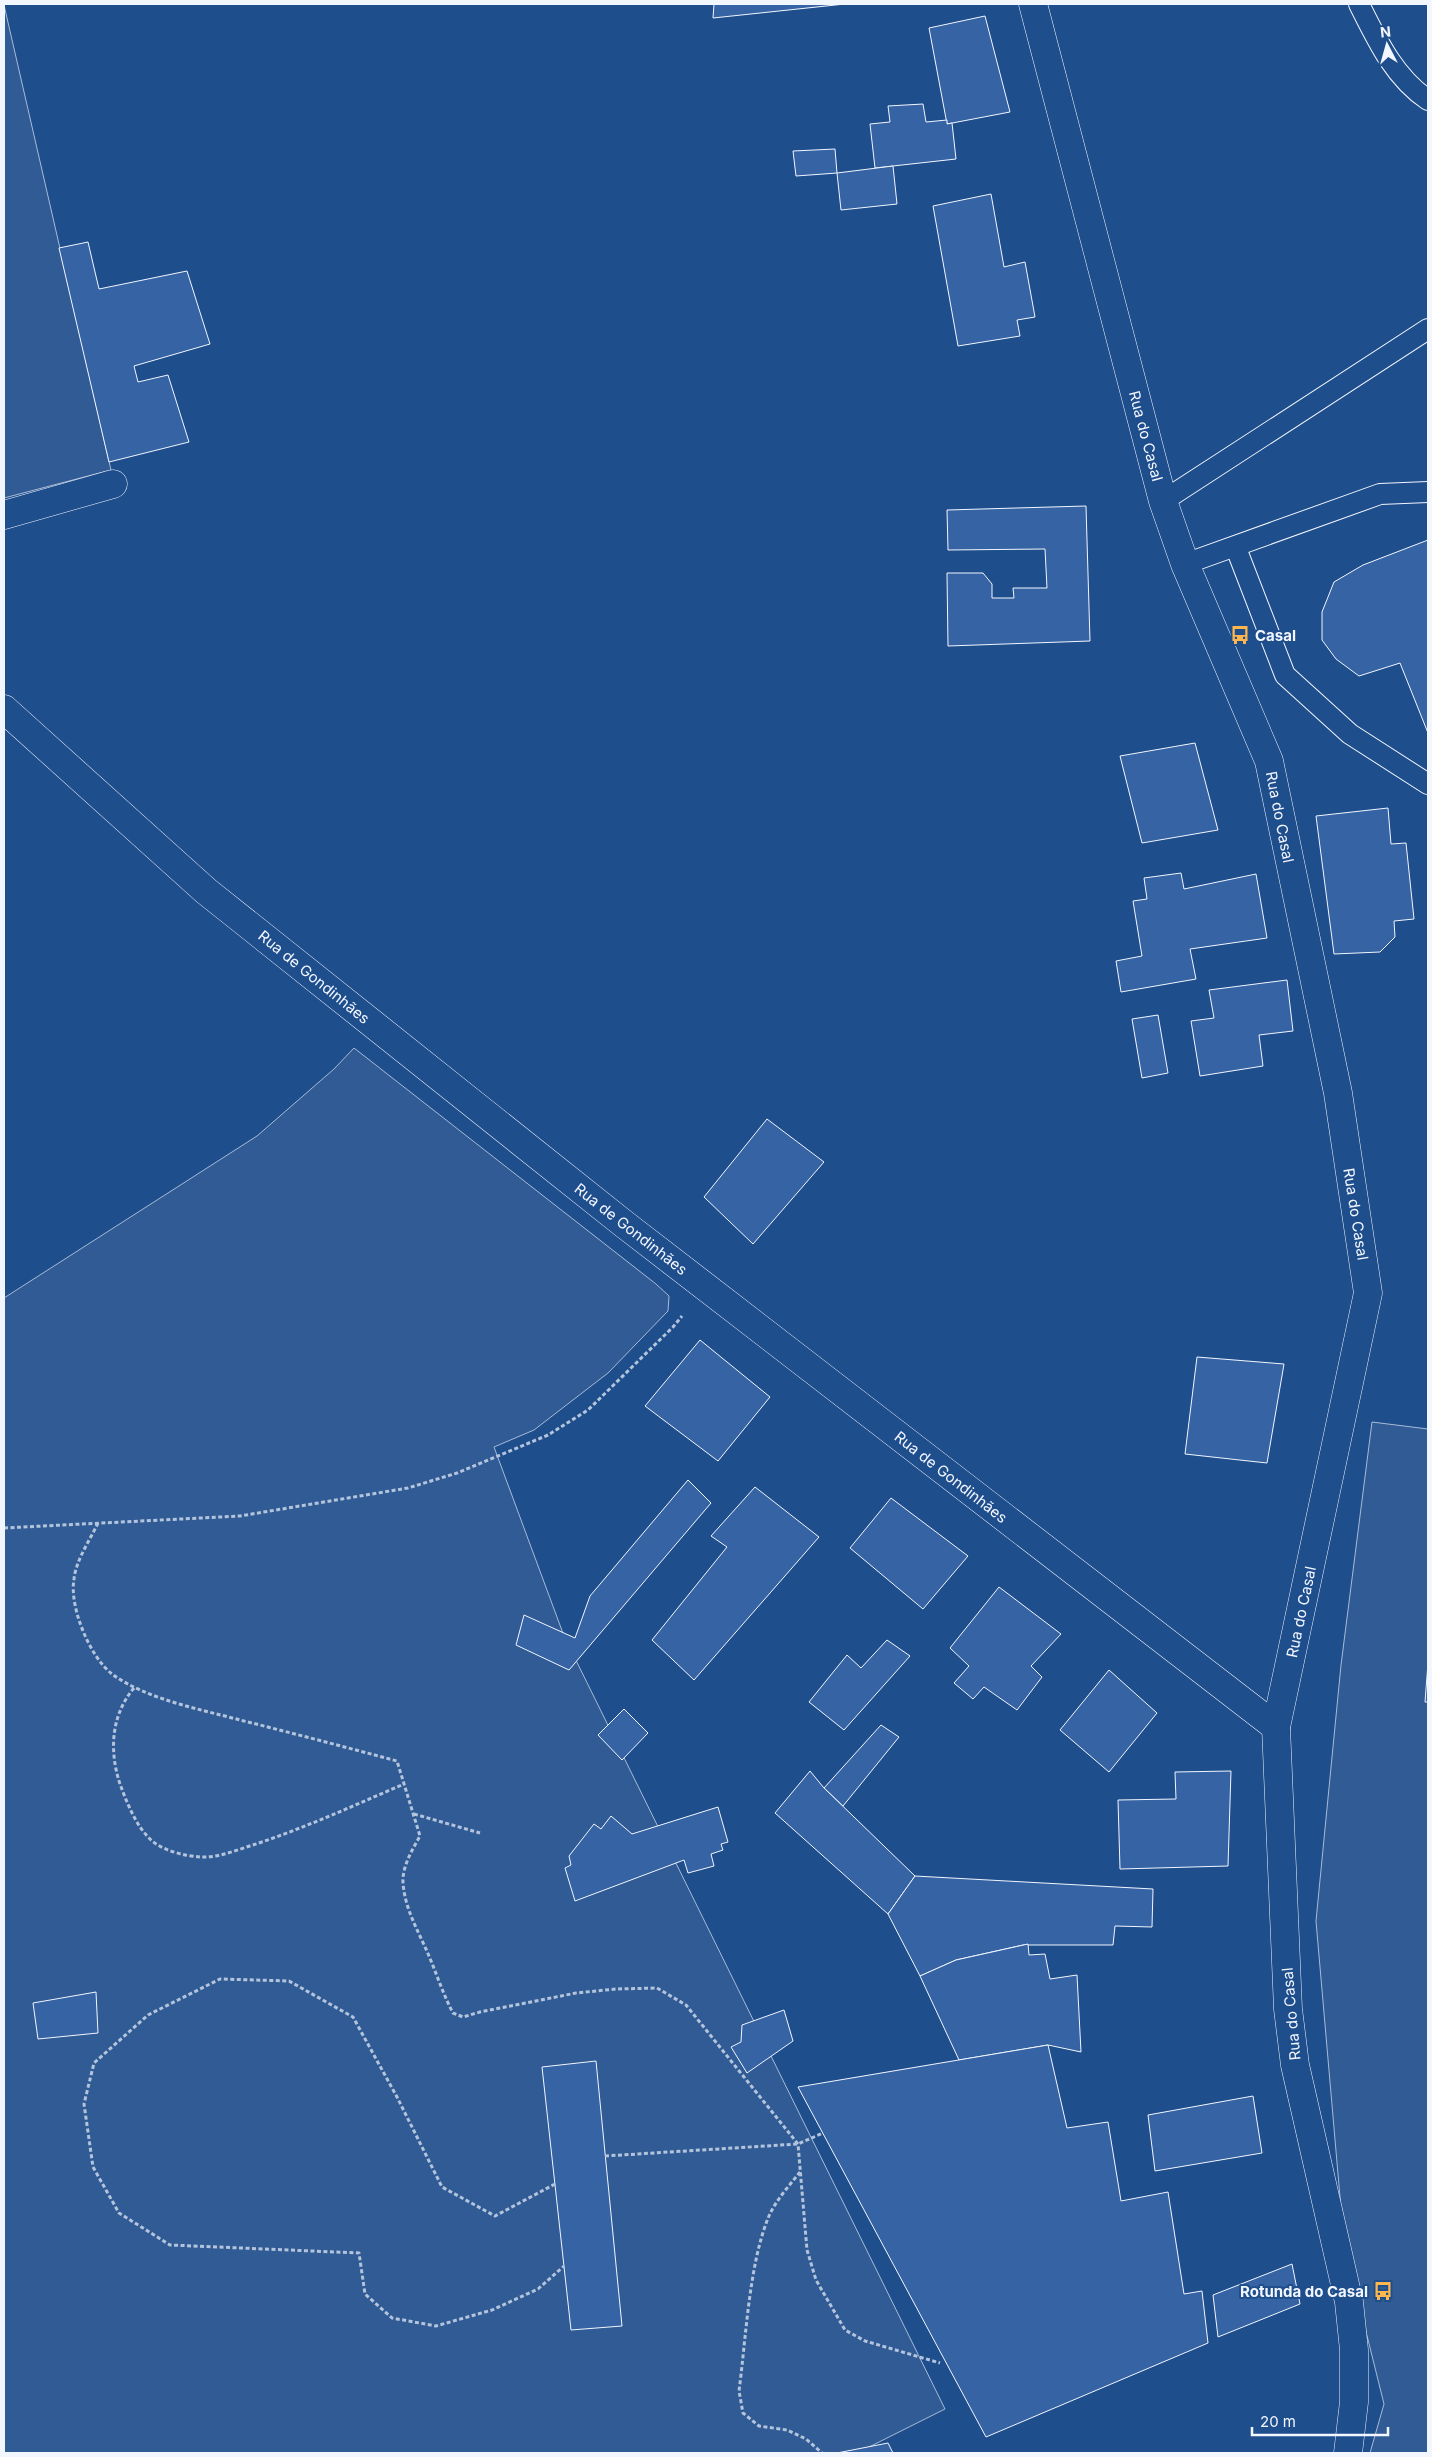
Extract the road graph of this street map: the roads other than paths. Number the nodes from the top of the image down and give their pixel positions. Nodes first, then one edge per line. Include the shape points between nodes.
1 (1033, 4) edge
2 (1359, 4) edge
3 (1428, 100) edge
4 (1428, 329) edge
5 (113, 484) dead end
6 (1428, 492) edge
7 (1163, 501) junction
8 (4, 515) edge
9 (1236, 548) junction
10 (1185, 564) junction
11 (4, 709) edge
12 (1428, 784) edge
13 (1276, 1727) junction
14 (1348, 2453) edge

1 - 7 street, Rua do Casal
2 - 3 lane via 1394,68
4 - 7 lane
5 - 8 street
6 - 9 lane via 1380,494
7 - 10 street, Rua do Casal
9 - 10 lane
9 - 12 lane via 1286,675 1350,734
10 - 13 street, Rua do Casal via 1269,761 1338,1093 1368,1293
11 - 13 street, Rua de Gondinhães via 206,891 704,1287
13 - 14 street, Rua do Casal via 1288,2009 1297,2074 1350,2302 1354,2402

